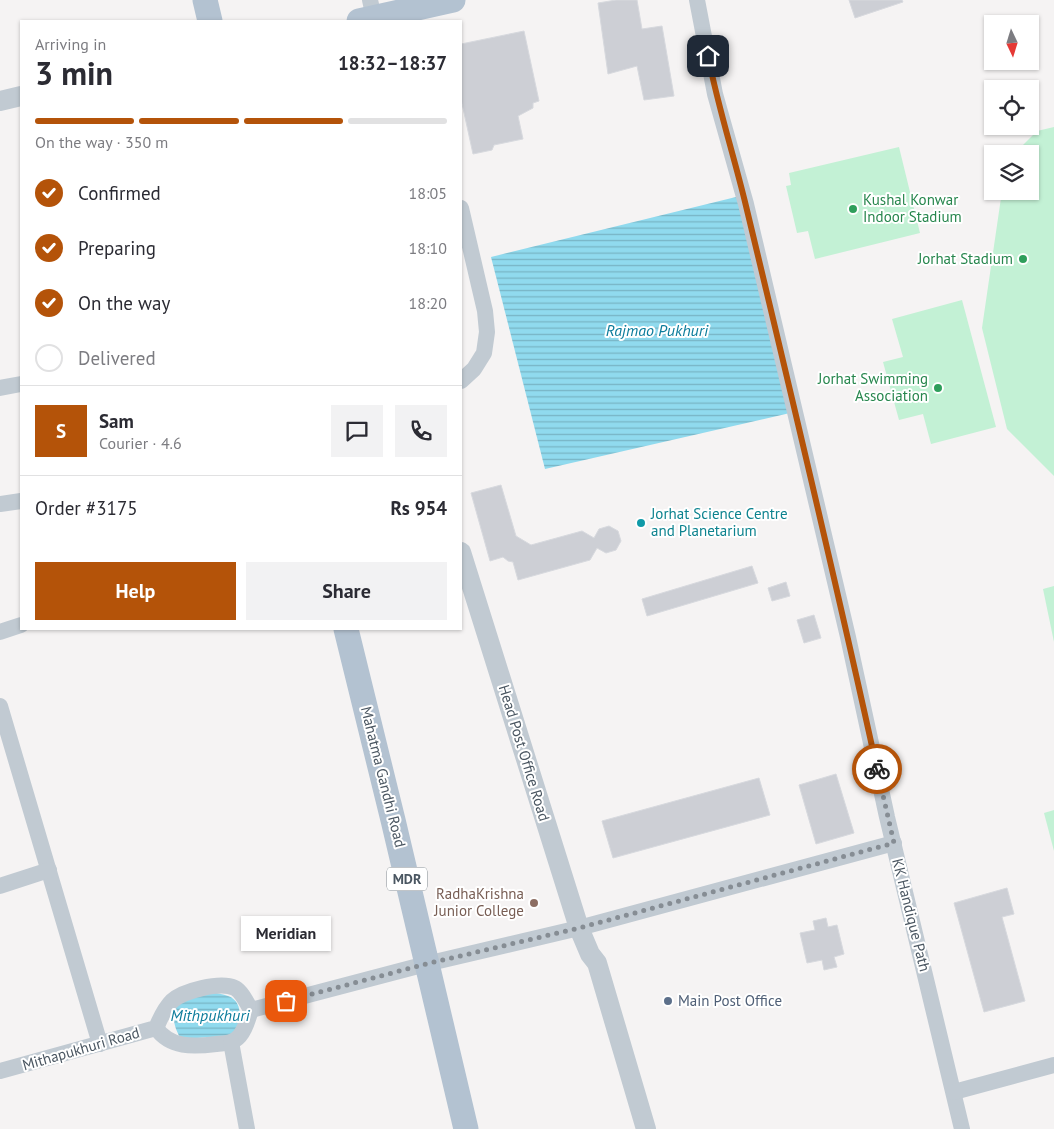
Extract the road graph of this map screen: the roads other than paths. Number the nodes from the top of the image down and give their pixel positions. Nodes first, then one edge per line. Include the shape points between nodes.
1 (205, 0) edge
2 (453, 0) edge
3 (697, 0) edge
4 (368, 13) edge
5 (417, 15) edge
6 (210, 20) edge
7 (20, 96) edge
8 (0, 101) edge
9 (462, 212) edge
10 (462, 380) edge
11 (20, 384) edge
12 (0, 388) edge
13 (20, 501) edge
14 (0, 504) edge
15 (462, 555) edge
16 (20, 625) edge
17 (346, 630) edge
18 (0, 632) edge
19 (0, 707) edge
20 (894, 843) junction
21 (49, 870) junction
22 (0, 886) edge
23 (579, 928) junction
24 (590, 954) junction
25 (426, 964) junction
26 (251, 1010) junction
27 (156, 1028) junction
28 (231, 1042) junction
29 (100, 1044) junction
30 (1054, 1065) edge
31 (0, 1071) edge
32 (954, 1092) junction
33 (247, 1129) edge
34 (466, 1129) edge
35 (637, 1129) edge
36 (646, 1129) edge
37 (962, 1129) edge

1 - 6 main road
2 - 5 main road
3 - 20 street, KK Handique Path via 716,94 746,204
4 - 5 main road
7 - 8 street
9 - 10 street via 487,332 484,353
11 - 12 street
13 - 14 street
15 - 23 street, Head Post Office Road
16 - 18 street
17 - 25 main road, Mahatma Gandhi Road / MDR
19 - 21 street
20 - 23 street
20 - 32 street, KK Handique Path
21 - 22 street
21 - 29 street
23 - 24 street, Head Post Office Road
23 - 25 street
24 - 35 street, Head Post Office Road via 590,965
24 - 36 street, Head Post Office Road via 597,963
25 - 26 street
25 - 34 main road, Mahatma Gandhi Road / MDR
26 - 27 street, Mithapukhuri Road via 236,988 201,988 173,1000
26 - 28 street via 241,1034
27 - 28 street via 178,1045 206,1046
27 - 29 street, Mithapukhuri Road
28 - 33 street
29 - 31 street, Mithapukhuri Road
30 - 32 street
32 - 37 street, KK Handique Path

